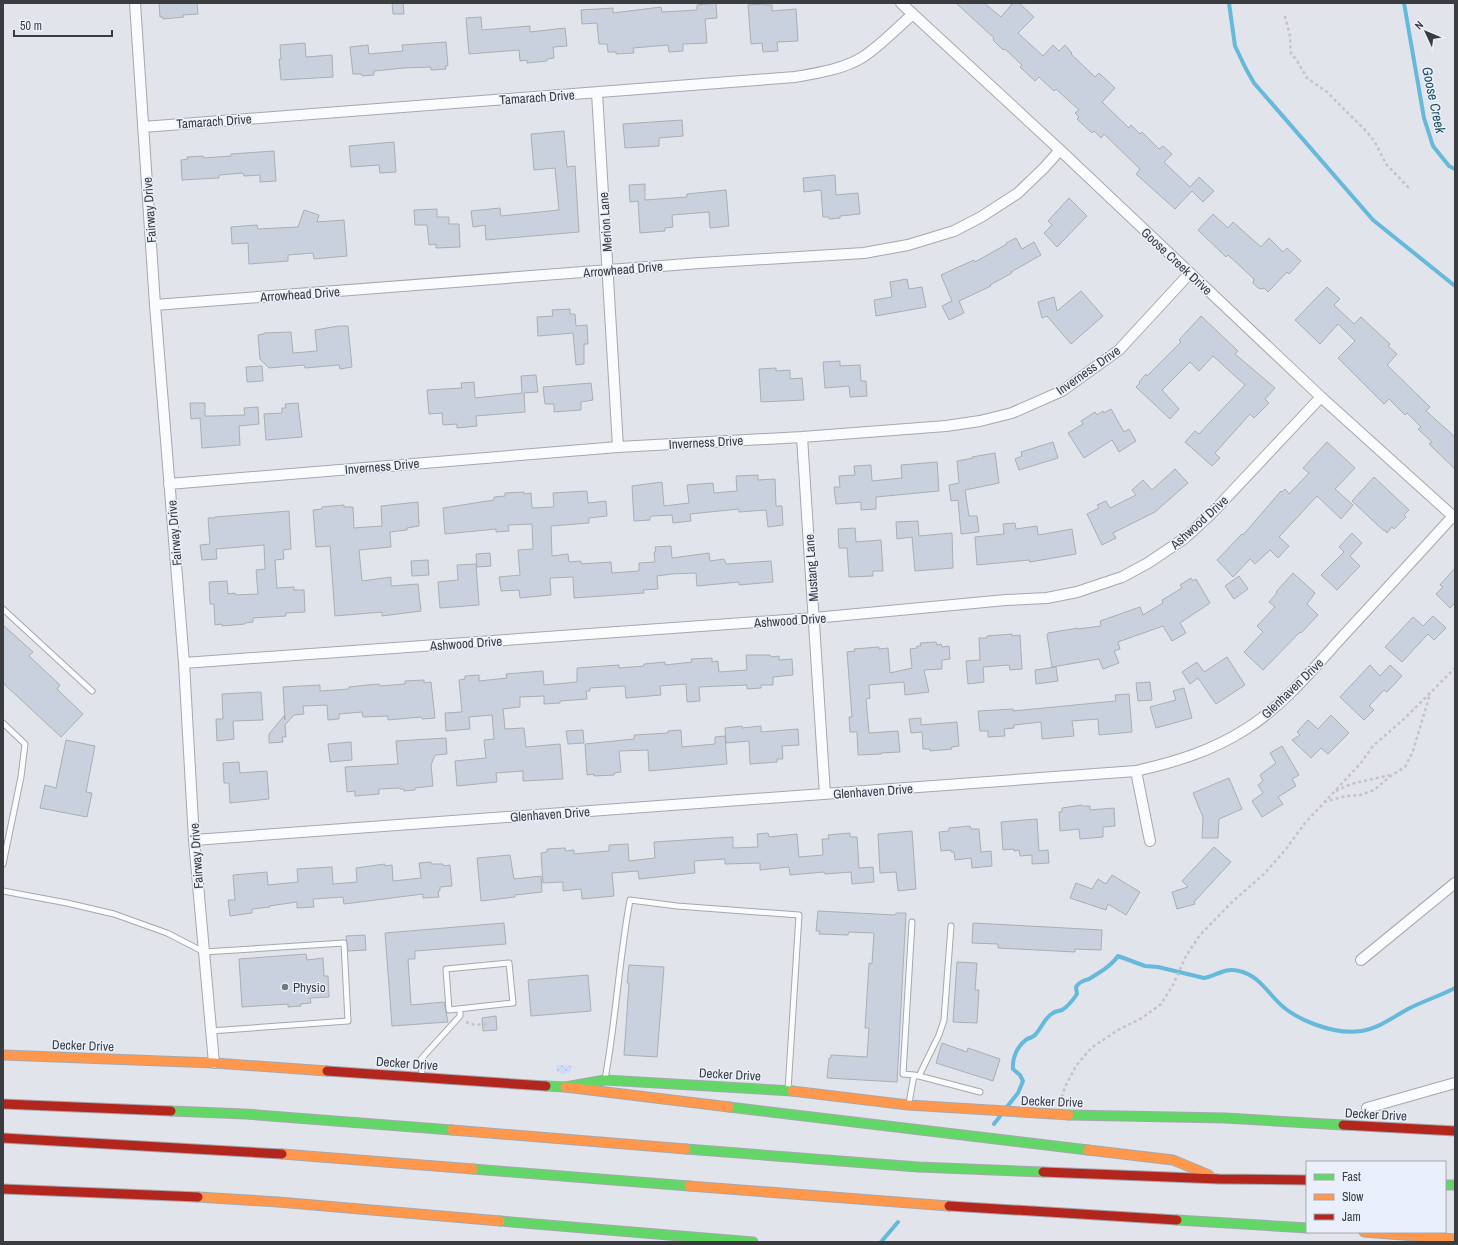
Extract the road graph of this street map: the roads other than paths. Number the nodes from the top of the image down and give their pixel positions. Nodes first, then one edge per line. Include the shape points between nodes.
1 (135, 3) edge
2 (901, 3) edge
3 (913, 14) junction
4 (597, 93) junction
5 (143, 127) junction
6 (1060, 150) junction
7 (608, 271) junction
8 (1190, 273) junction
9 (155, 305) junction
10 (1321, 397) junction
11 (802, 437) junction
12 (618, 447) junction
13 (169, 484) junction
14 (1454, 517) edge
15 (3, 609) edge
16 (814, 618) junction
17 (184, 663) junction
18 (92, 691) dead end
19 (3, 723) edge
20 (1136, 771) junction
21 (825, 794) junction
22 (194, 840) junction
23 (1150, 841) dead end
24 (3, 864) edge
25 (1455, 883) edge
26 (3, 891) edge
27 (912, 922) dead end
28 (951, 926) dead end
29 (204, 952) junction
30 (1361, 960) dead end
31 (460, 1009) junction
32 (210, 1031) junction
33 (3, 1054) edge
34 (214, 1063) junction
35 (916, 1075) junction
36 (422, 1076) junction
37 (605, 1080) junction
38 (1455, 1083) edge
39 (565, 1087) junction
40 (788, 1091) junction
41 (980, 1092) dead end
42 (3, 1104) edge
43 (908, 1105) junction
44 (1367, 1108) dead end
45 (1455, 1131) edge
46 (3, 1138) edge
47 (1219, 1179) junction
48 (1306, 1180) edge
49 (3, 1189) edge
50 (1306, 1228) edge
51 (1377, 1233) edge
52 (1455, 1239) edge
53 (753, 1242) edge

1 - 5 street, Fairway Drive
2 - 3 street, Goose Creek Drive
3 - 4 street, Tamarach Drive via 863,57 815,74
3 - 6 street, Goose Creek Drive
4 - 5 street, Tamarach Drive
4 - 7 street, Merion Lane
5 - 9 street, Fairway Drive
6 - 7 street, Arrowhead Drive via 1018,193 981,217 954,231 908,245 864,253
6 - 8 street, Goose Creek Drive
7 - 9 street, Arrowhead Drive
7 - 12 street, Merion Lane
8 - 10 street, Goose Creek Drive
8 - 11 street, Inverness Drive via 1119,350 1062,391 1012,413 946,426
9 - 13 street, Fairway Drive
10 - 14 street, Goose Creek Drive
10 - 16 street, Ashwood Drive via 1212,513 1185,538 1122,577 1077,592 1048,598
11 - 12 street, Inverness Drive
11 - 16 street, Mustang Lane
12 - 13 street, Inverness Drive
13 - 17 street, Fairway Drive
14 - 20 street, Glenhaven Drive via 1305,678 1272,710 1248,729 1214,748 1177,761
15 - 18 lane
16 - 17 street, Ashwood Drive
16 - 21 street, Mustang Lane
17 - 22 street, Fairway Drive
19 - 24 lane via 25,744 21,777
20 - 21 street, Glenhaven Drive
20 - 23 street
21 - 22 street, Glenhaven Drive
22 - 29 street, Fairway Drive
25 - 30 street
26 - 29 lane via 114,914 167,933
27 - 35 lane via 903,1074
28 - 35 lane via 944,1020
29 - 32 street, Fairway Drive
29 - 32 lane via 344,943 348,1021
31 - 31 lane via 513,1003 509,963 446,969 449,1010
31 - 36 lane via 460,1016 421,1059
32 - 34 street, Fairway Drive
33 - 34 main road, Decker Drive
34 - 36 main road, Decker Drive
35 - 41 lane
35 - 43 lane
36 - 39 main road, Decker Drive
37 - 39 main road, Decker Drive
37 - 40 main road, Decker Drive
37 - 40 lane via 630,900 799,915
38 - 44 street
39 - 47 main road via 1173,1160
40 - 43 main road, Decker Drive
42 - 47 main road via 245,1114 918,1167
43 - 45 main road, Decker Drive via 1056,1115 1226,1118
46 - 50 main road via 248,1151 926,1205
47 - 48 main road
49 - 53 main road via 278,1202
51 - 52 main road

